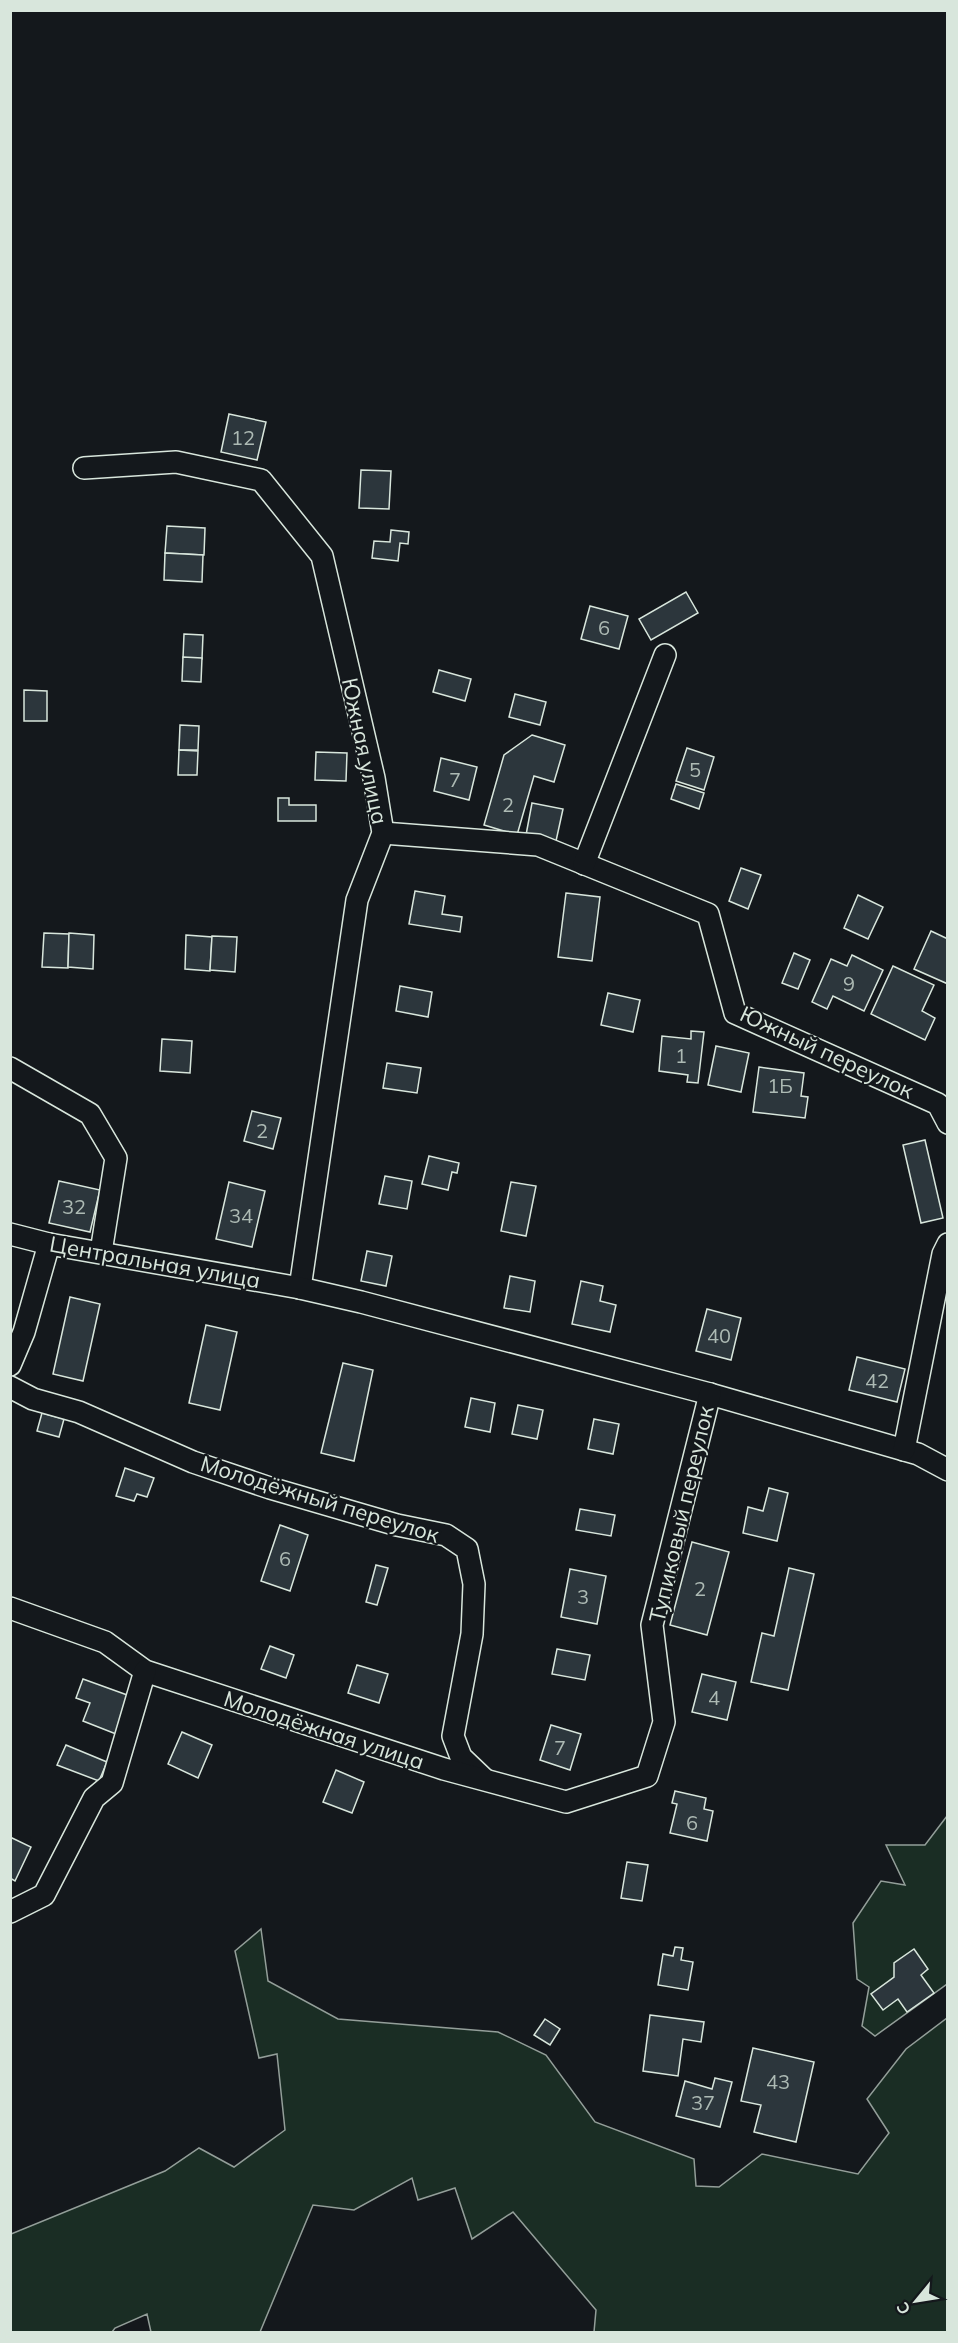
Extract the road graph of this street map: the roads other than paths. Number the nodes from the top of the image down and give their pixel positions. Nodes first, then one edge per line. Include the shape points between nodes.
1 (84, 468) dead end
2 (665, 655) dead end
3 (383, 833) junction
4 (585, 864) junction
5 (10, 1068) edge
6 (948, 1122) edge
7 (10, 1234) edge
8 (49, 1244) junction
9 (948, 1244) edge
10 (101, 1252) junction
11 (300, 1288) junction
12 (10, 1365) edge
13 (10, 1388) edge
14 (710, 1394) junction
15 (904, 1450) junction
16 (948, 1470) edge
17 (10, 1608) edge
18 (145, 1671) junction
19 (647, 1776) joint
20 (486, 1780) junction
21 (10, 1912) edge

1 - 3 street, Южная улица via 176,462 261,480 322,556 374,778
2 - 4 street
3 - 4 street, Южный переулок via 538,845
3 - 11 street, Южная улица via 357,900
4 - 6 street, Южный переулок via 708,914 735,1013 938,1104
5 - 10 street via 90,1114 116,1158
7 - 8 street, Центральная улица
8 - 10 street, Центральная улица
8 - 12 street via 24,1332
9 - 15 street
10 - 11 street, Центральная улица
11 - 14 street, Центральная улица
13 - 20 street, Молодёжный переулок via 78,1412 194,1462 397,1525 446,1535 467,1549 474,1584 472,1634 453,1736 461,1757
14 - 15 street, Центральная улица
14 - 19 street, Тупиковый переулок via 652,1625 664,1722
15 - 16 street, Центральная улица
17 - 18 street, Молодёжная улица via 105,1642
18 - 20 street, Молодёжная улица
18 - 21 street via 112,1783 94,1798 44,1895
19 - 20 street, Молодёжная улица via 566,1802

